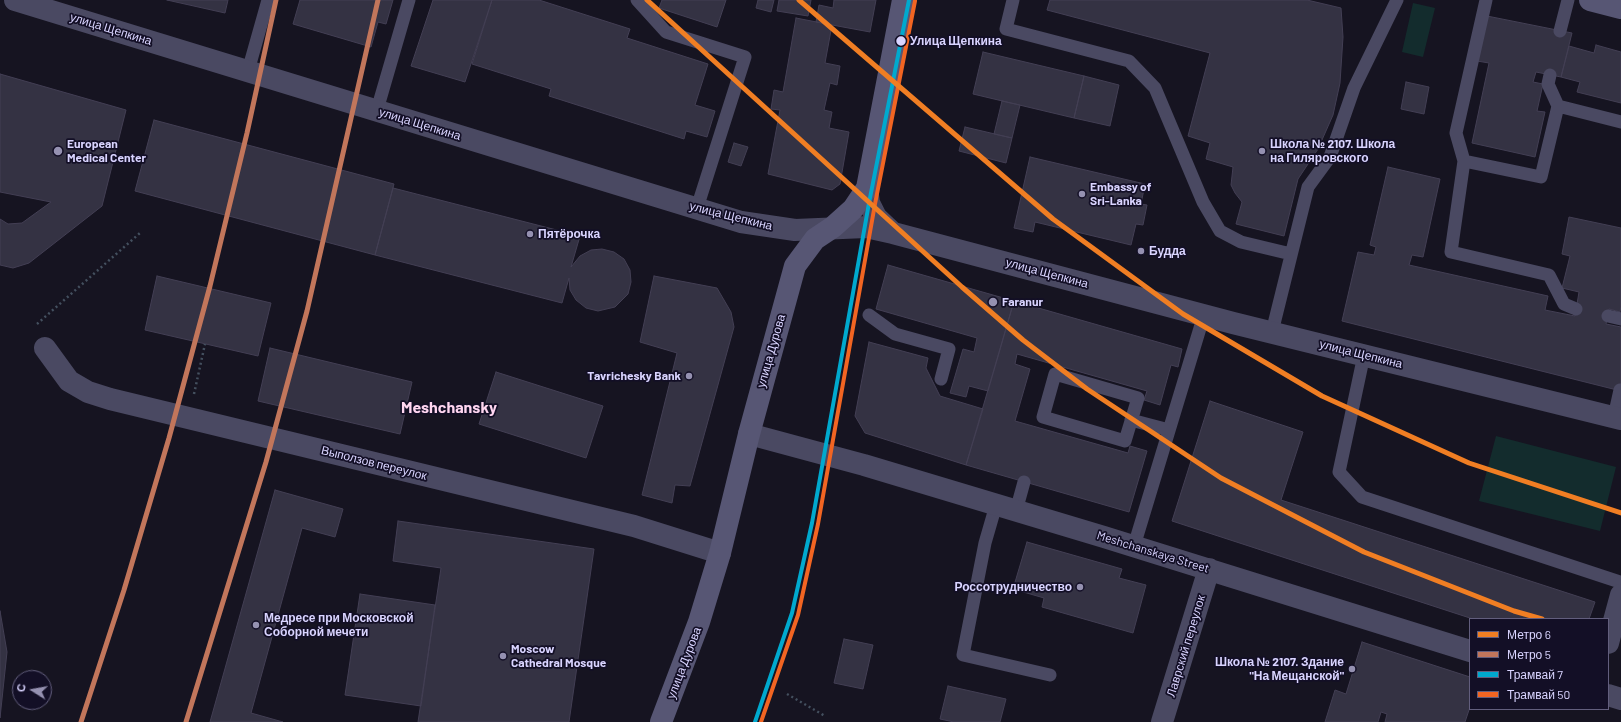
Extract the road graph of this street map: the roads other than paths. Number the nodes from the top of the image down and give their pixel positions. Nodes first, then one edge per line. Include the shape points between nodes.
1 (15, 0) edge
2 (268, 0) edge
3 (409, 0) edge
4 (637, 0) edge
5 (903, 0) edge
6 (1013, 0) edge
7 (1397, 0) edge
8 (1486, 0) edge
9 (1568, 0) edge
10 (1590, 0) edge
11 (1621, 8) edge
12 (1560, 31) dead end
13 (248, 71) junction
14 (1550, 75) dead end
15 (1558, 106) junction
16 (377, 110) junction
17 (1621, 122) edge
18 (1464, 161) junction
19 (867, 188) junction
20 (697, 208) junction
21 (833, 227) junction
22 (893, 232) junction
23 (1292, 254) junction
24 (1576, 309) dead end
25 (869, 315) dead end
26 (1204, 315) junction
27 (1608, 316) dead end
28 (1621, 319) edge
29 (1272, 332) junction
30 (45, 348) dead end
31 (1364, 355) junction
32 (941, 379) dead end
33 (1620, 390) dead end
34 (1618, 418) edge
35 (1131, 420) junction
36 (1169, 430) junction
37 (749, 434) junction
38 (1024, 482) dead end
39 (1006, 508) junction
40 (1134, 546) junction
41 (720, 553) junction
42 (1209, 570) junction
43 (1621, 585) edge
44 (1609, 639) edge
45 (1469, 651) edge
46 (1050, 675) dead end
47 (1609, 695) edge
48 (1621, 700) edge
49 (661, 722) edge
50 (1162, 722) edge

1 - 13 street, улица Щепкина
2 - 13 lane
3 - 16 lane
4 - 20 lane via 666,32 745,57
5 - 19 main road, улица Дурова
6 - 23 lane via 1006,29 1129,61 1155,88 1203,202 1220,231 1241,242
7 - 23 lane via 1354,88 1330,157 1308,187
8 - 18 lane via 1456,133
9 - 12 lane
10 - 11 main road
13 - 16 street, улица Щепкина
14 - 15 lane via 1548,84
15 - 17 lane
15 - 18 lane via 1541,177
16 - 20 street, улица Щепкина
18 - 24 lane via 1451,252 1549,275 1564,304
19 - 21 main road, улица Дурова via 853,209
19 - 22 street via 869,203 876,217
20 - 21 street, улица Щепкина via 767,227 795,230
21 - 22 street, улица Щепкина via 871,228
21 - 37 main road, улица Дурова via 815,239 796,266
22 - 26 street, улица Щепкина
23 - 29 lane
25 - 32 lane via 895,334 949,349
26 - 29 street, улица Щепкина
26 - 36 lane
27 - 28 lane
29 - 31 street, улица Щепкина
30 - 41 street, Выползов переулок via 69,381 88,392 110,399 634,526
31 - 34 street, улица Щепкина
31 - 43 lane via 1339,472 1362,497
33 - 34 lane
35 - 35 lane via 1125,441 1042,423 1055,374 1138,398
35 - 36 lane
36 - 40 lane
37 - 39 street, Meshchanskaya Street
37 - 41 main road, улица Дурова
38 - 39 lane
39 - 40 street, Meshchanskaya Street
39 - 46 lane via 985,543 962,654
40 - 42 street, Meshchanskaya Street
41 - 49 main road, улица Дурова via 699,622
42 - 45 street, Meshchanskaya Street
42 - 50 street, Лаврский переулок
43 - 44 street
47 - 48 street

